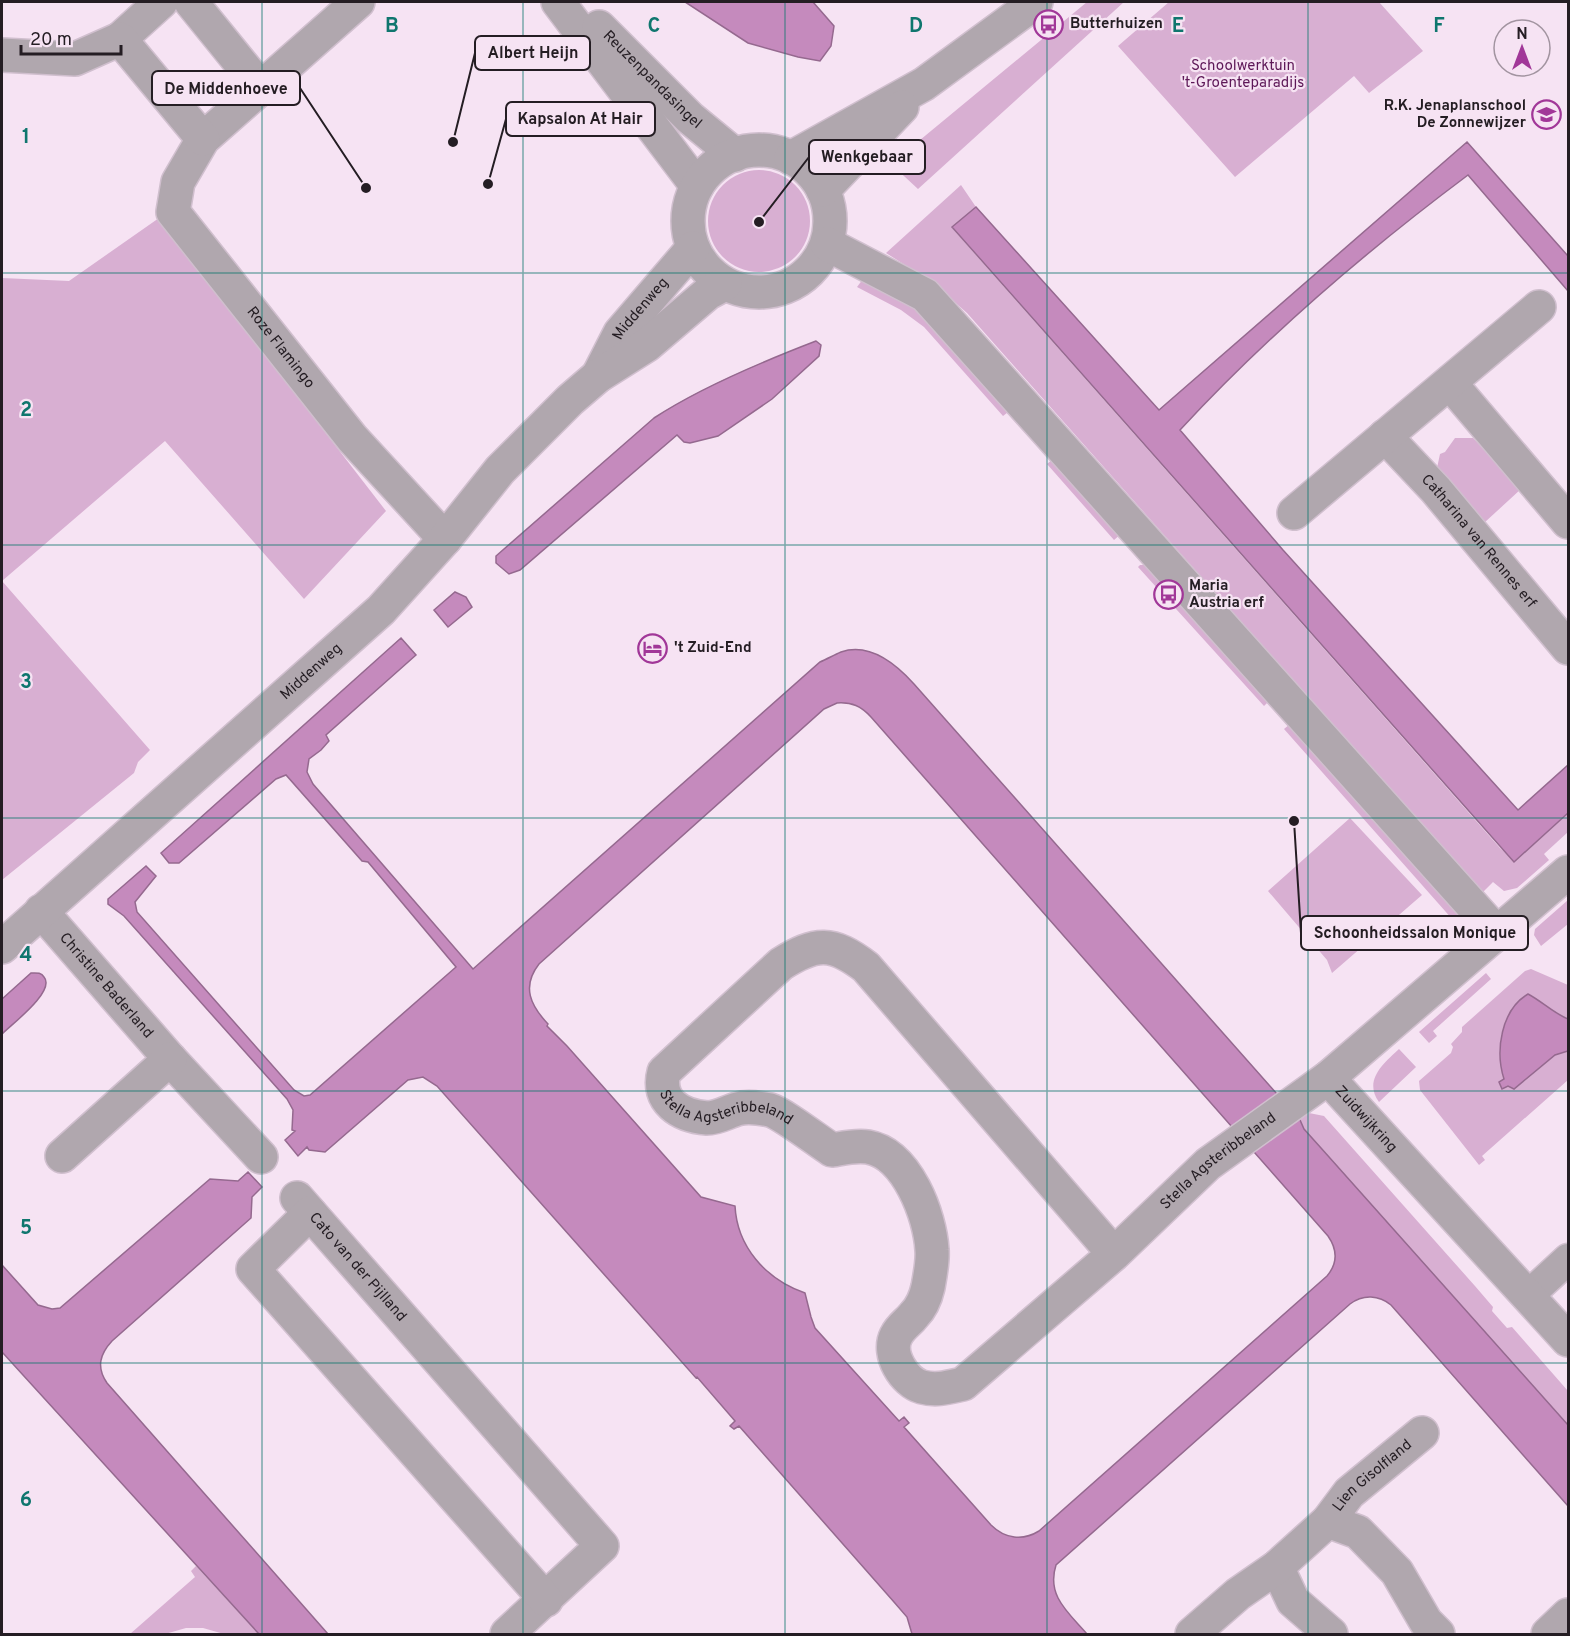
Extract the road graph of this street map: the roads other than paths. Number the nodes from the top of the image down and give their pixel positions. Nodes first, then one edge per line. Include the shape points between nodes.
1 (161, 2) edge
2 (191, 2) edge
3 (358, 2) edge
4 (558, 2) edge
5 (573, 2) edge
6 (1036, 2) edge
7 (120, 39) junction
8 (2, 55) edge
9 (924, 84) junction
10 (260, 87) junction
11 (203, 138) junction
12 (735, 155) junction
13 (791, 158) junction
14 (697, 186) junction
15 (823, 190) junction
16 (827, 244) junction
17 (693, 248) junction
18 (725, 284) junction
19 (1539, 307) dead end
20 (598, 376) junction
21 (1450, 384) junction
22 (1385, 436) junction
23 (1294, 513) dead end
24 (1569, 522) edge
25 (445, 540) junction
26 (1569, 648) edge
27 (1569, 872) edge
28 (41, 911) junction
29 (1498, 934) junction
30 (2, 947) edge
31 (170, 1059) junction
32 (1328, 1078) junction
33 (62, 1156) dead end
34 (261, 1157) dead end
35 (1114, 1254) junction
36 (1569, 1259) edge
37 (1528, 1296) junction
38 (1569, 1340) edge
39 (1422, 1433) dead end
40 (1328, 1521) junction
41 (1277, 1567) junction
42 (546, 1600) junction
43 (1569, 1615) edge
44 (507, 1635) edge
45 (1192, 1635) edge
46 (1331, 1635) edge
47 (1438, 1635) edge
48 (1548, 1635) edge

1 - 7 street
2 - 10 street
3 - 10 street, Roze Flamingo
4 - 14 street, Reuzenpandasingel
5 - 12 street, Reuzenpandasingel via 690,118
6 - 9 street
7 - 8 street via 75,59
7 - 11 street
9 - 13 street
9 - 15 street
10 - 11 street, Roze Flamingo
11 - 25 street, Roze Flamingo via 178,182 173,212 352,438
12 - 13 street via 763,150
12 - 14 street via 711,168
13 - 15 street via 813,174
14 - 17 street via 689,207 688,229
15 - 16 street via 831,226
16 - 18 street via 815,266 796,283 773,292 748,292
16 - 29 street via 925,294
17 - 18 street via 705,269
17 - 20 street, Middenweg via 620,333
18 - 20 street, Middenweg via 708,293 646,345
19 - 21 street
20 - 25 street, Middenweg via 500,470
21 - 22 street
21 - 24 street
22 - 23 street
22 - 26 street, Catharina van Rennes erf via 1436,490
25 - 28 street, Middenweg via 381,610
27 - 29 street, Zuidwijkring
28 - 30 street, Middenweg
28 - 31 street, Christine Baderland
29 - 32 street, Zuidwijkring
31 - 33 street
31 - 34 street, Christine Baderland
32 - 35 street, Stella Agsteribbeland via 1208,1164
32 - 37 street, Zuidwijkring
35 - 35 street, Stella Agsteribbeland via 866,967 849,954 816,947 781,964 664,1072 663,1096 686,1113 708,1118 739,1108 771,1111 832,1150 869,1147 901,1166 919,1198 933,1251 923,1302 903,1325 893,1350 897,1363 921,1387 941,1389 963,1384
36 - 37 street
37 - 38 street, Zuidwijkring
39 - 40 street, Lien Gisolfland via 1349,1493
40 - 41 street, Lien Gisolfland
40 - 47 street, Lien Gisolfland via 1358,1532 1389,1564
41 - 45 street, Lien Gisolfland via 1238,1594
41 - 46 street via 1293,1601
42 - 42 street, Cato van der Pijlland via 602,1546 303,1206 253,1269
42 - 44 street, Cato van der Pijlland
43 - 48 street

